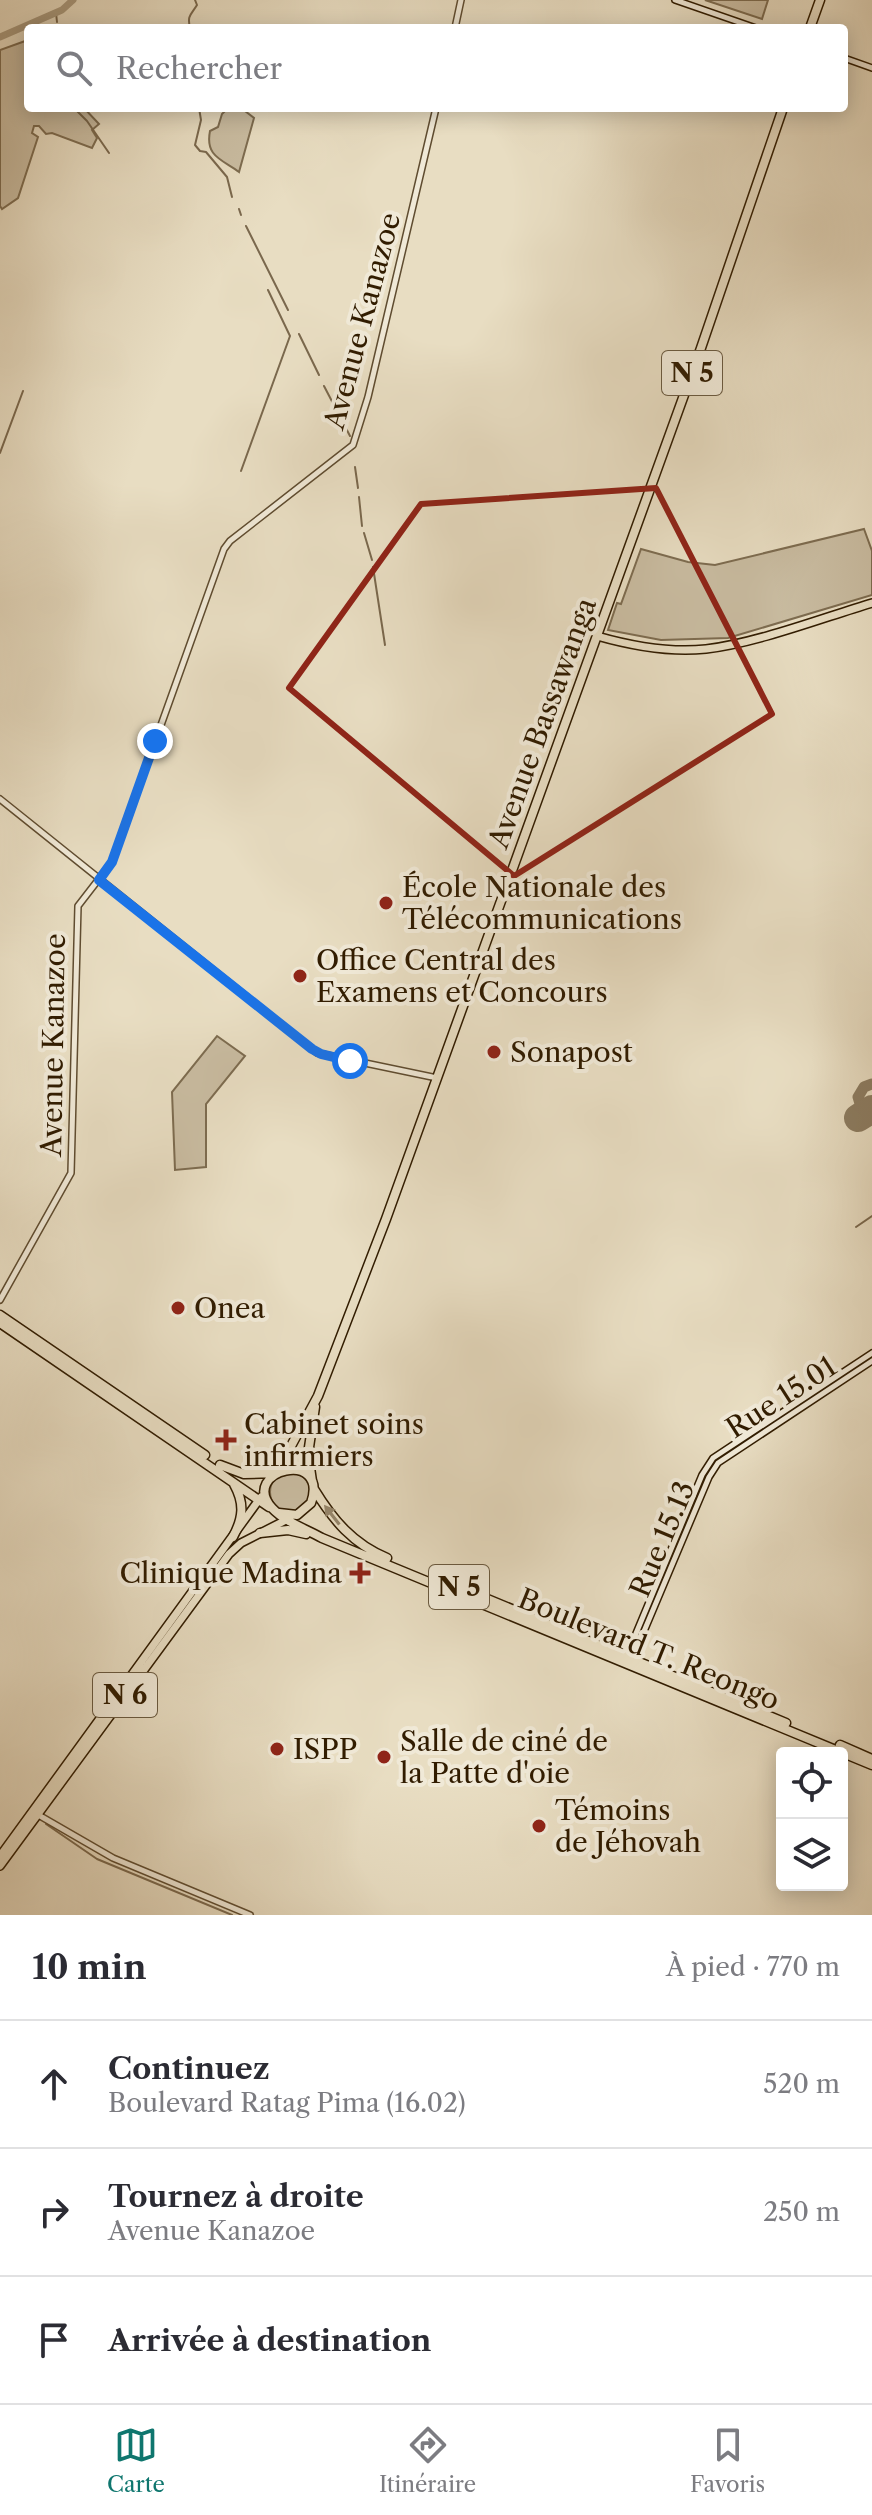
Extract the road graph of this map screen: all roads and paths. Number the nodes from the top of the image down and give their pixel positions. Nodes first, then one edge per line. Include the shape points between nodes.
1 (461, 0) edge
2 (675, 0) edge
3 (820, 0) edge
4 (456, 24) edge
5 (744, 24) edge
6 (811, 24) edge
7 (848, 59) edge
8 (872, 68) edge
9 (435, 112) edge
10 (782, 112) edge
11 (872, 603) edge
12 (597, 636) junction
13 (0, 799) edge
14 (99, 880) junction
15 (437, 1078) junction
16 (0, 1300) edge
17 (0, 1315) edge
18 (0, 1323) edge
19 (872, 1353) edge
20 (872, 1361) edge
21 (318, 1396) junction
22 (713, 1458) joint
23 (714, 1468) joint
24 (277, 1472) junction
25 (232, 1480) junction
26 (313, 1487) junction
27 (267, 1488) junction
28 (259, 1500) junction
29 (276, 1511) junction
30 (292, 1522) junction
31 (260, 1533) joint
32 (233, 1537) junction
33 (627, 1656) junction
34 (616, 1660) junction
35 (872, 1759) edge
36 (872, 1765) edge
37 (38, 1811) junction
38 (0, 1856) edge
39 (0, 1866) edge
40 (250, 1915) edge

1 - 4 street
2 - 5 street
3 - 6 highway
7 - 8 street
9 - 14 street, Avenue Kanazoe via 353,445 224,549 112,862
10 - 12 highway, Avenue Bassawanga / N 5
11 - 12 main road via 707,648 652,648
12 - 15 highway, Avenue Bassawanga / N 5
13 - 14 street
14 - 15 street via 317,1053
14 - 16 street, Avenue Kanazoe via 78,906 76,919 69,1179
15 - 21 highway, Avenue Bassawanga / N 5
17 - 24 highway via 226,1469
18 - 25 highway
19 - 22 street, Rue 15.01
20 - 23 street, Rue 15.01
21 - 24 highway, Avenue Bassawanga / N 5
21 - 26 highway, Avenue Bassawanga / N 5 via 309,1445
22 - 33 street, Rue 15.13
23 - 33 street, Rue 15.13 via 637,1648
24 - 26 highway via 299,1470
24 - 27 highway, N 5
25 - 28 highway
25 - 32 highway, N 6 via 242,1512
26 - 30 highway via 311,1503
33 -> 26 highway, N 5 via 371,1551 338,1524
27 - 28 main road, N 6
27 - 29 highway
28 - 29 highway
28 - 32 main road, N 6
29 - 30 highway, N 5
30 - 31 highway, N 5
30 - 34 highway, Boulevard T. Reongo / N 5
31 - 37 main road, N 6 via 224,1560
32 - 37 main road, N 6
33 - 34 street
33 - 35 highway, N 5
34 - 36 highway, Boulevard T. Reongo / N 5
37 - 38 main road, N 6
37 - 39 main road, N 6
37 - 40 street via 113,1858

